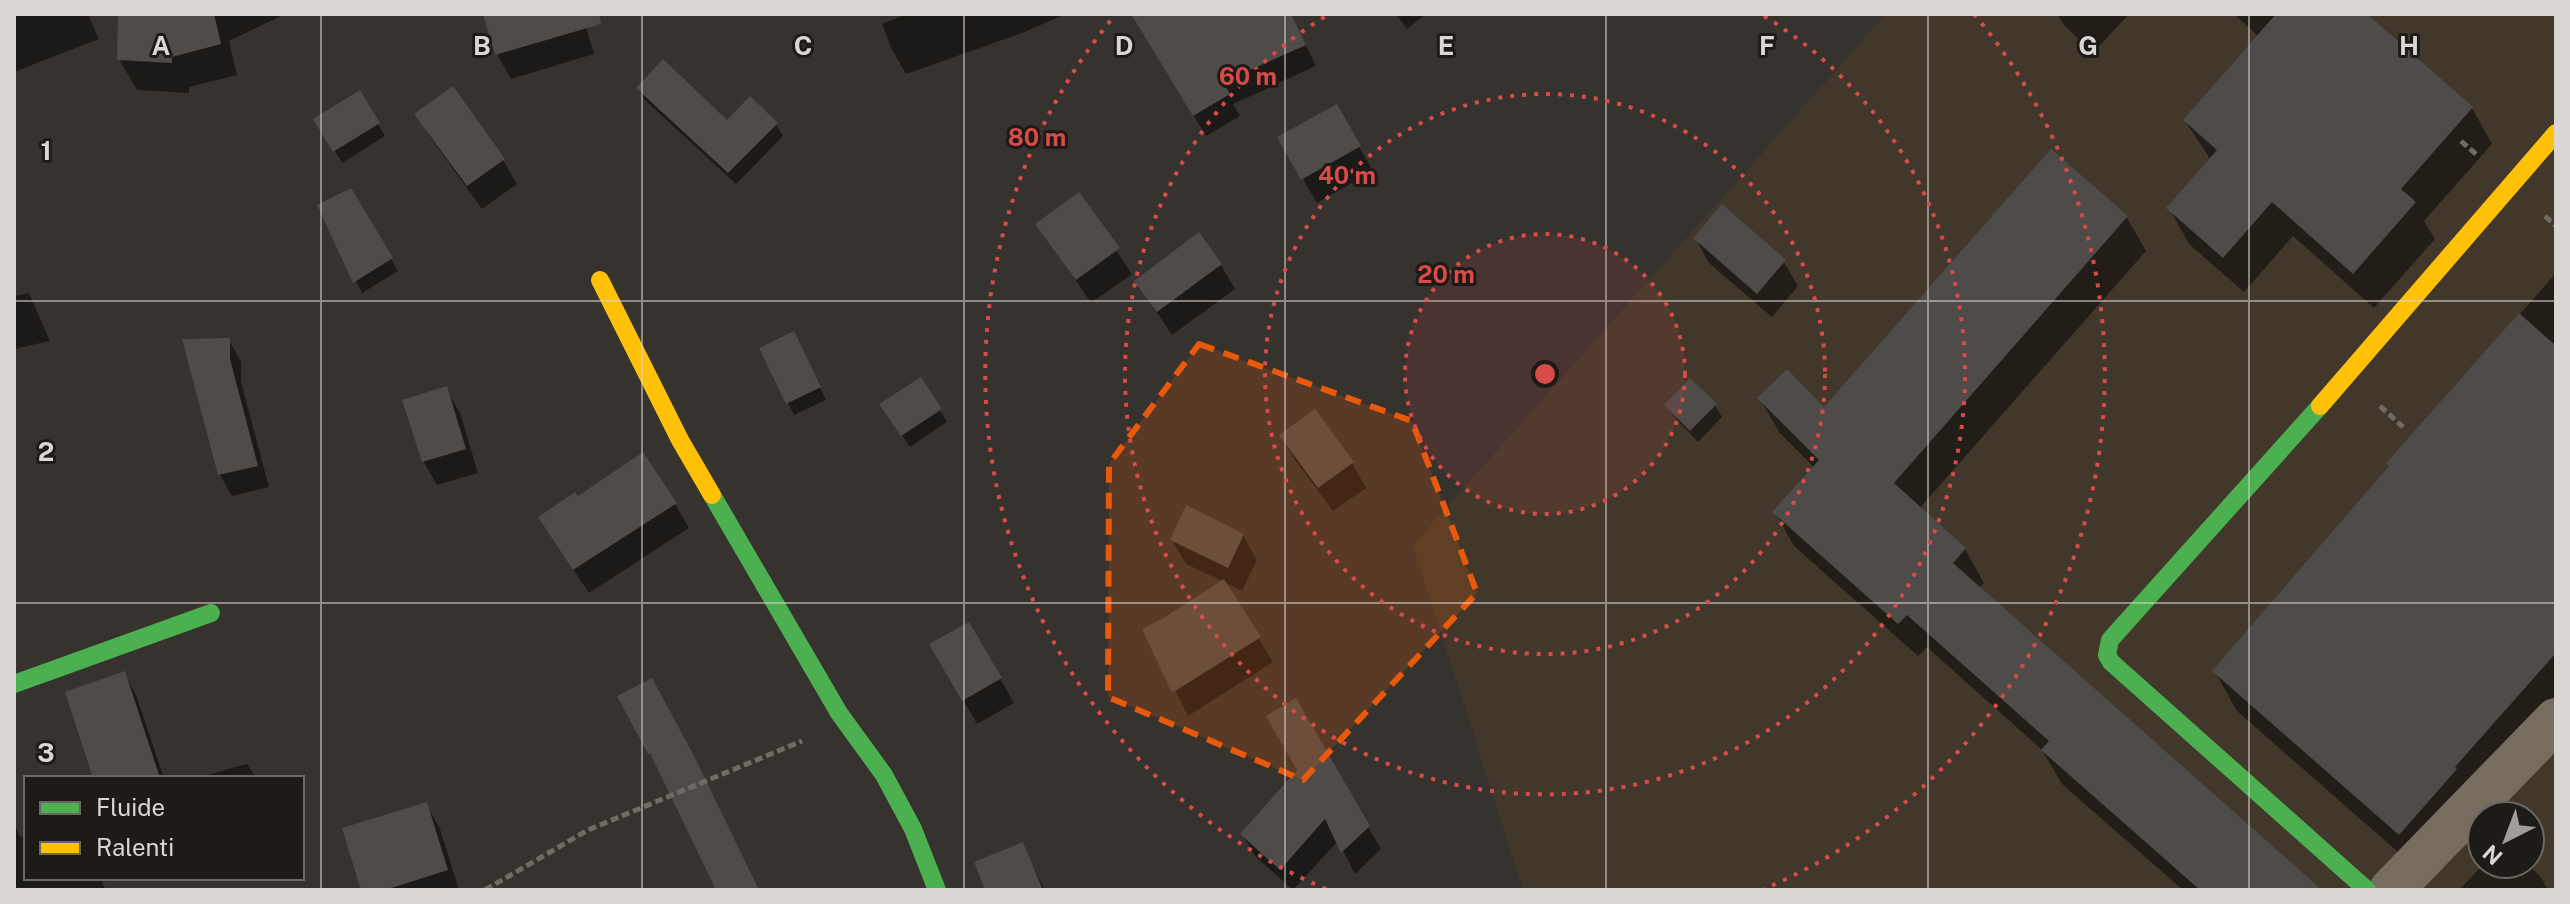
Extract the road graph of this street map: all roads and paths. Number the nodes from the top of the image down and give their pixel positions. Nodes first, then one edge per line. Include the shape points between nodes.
1 (2556, 133) edge
2 (600, 280) dead end
3 (211, 613) dead end
4 (14, 684) edge
5 (839, 713) junction
6 (2556, 720) edge
7 (485, 890) edge
8 (937, 890) edge
9 (2367, 890) edge
10 (2391, 890) edge

1 - 9 street via 2107,649 2111,662
2 - 5 street via 680,440
3 - 4 street
5 - 7 path via 796,746 588,830
5 - 8 street via 884,775
6 - 10 street

